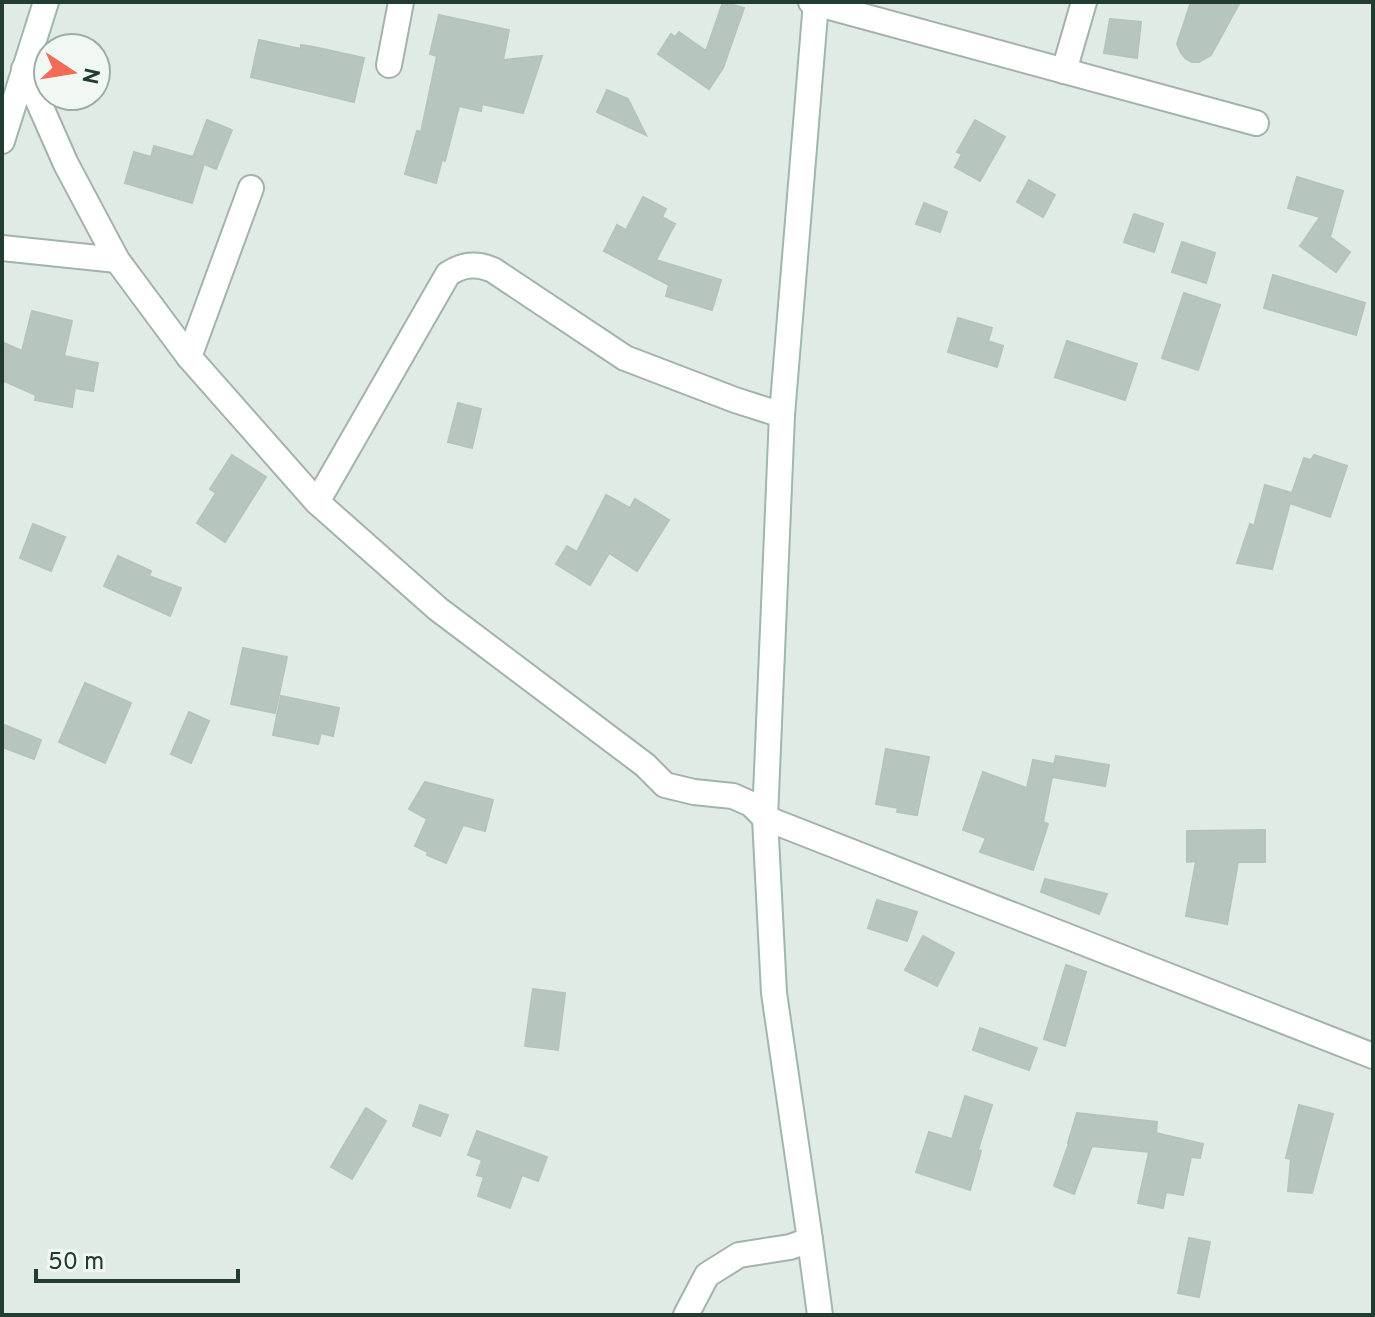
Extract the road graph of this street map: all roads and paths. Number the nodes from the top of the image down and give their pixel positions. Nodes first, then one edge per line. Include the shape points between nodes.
1 (46, 2) edge
2 (401, 2) edge
3 (814, 2) edge
4 (1084, 2) edge
5 (389, 65) dead end
6 (24, 69) junction
7 (1064, 71) junction
8 (1256, 123) dead end
9 (2, 141) edge
10 (251, 188) dead end
11 (2, 248) edge
12 (117, 260) junction
13 (189, 357) junction
14 (782, 415) junction
15 (317, 502) junction
16 (765, 818) junction
17 (1373, 1056) edge
18 (800, 1243) junction
19 (686, 1315) edge
20 (820, 1315) edge

1 - 6 street
2 - 5 street
3 - 7 street
3 - 14 street
4 - 7 street
6 - 9 street
6 - 12 street
7 - 8 street
10 - 13 street
11 - 12 street
12 - 13 street
13 - 15 street
14 - 15 street via 625,358 493,270 469,265 448,274
14 - 16 street
15 - 16 street via 438,609 665,785 733,796
16 - 17 street
16 - 18 street via 774,993
18 - 19 street via 739,1255 707,1275
18 - 20 street

